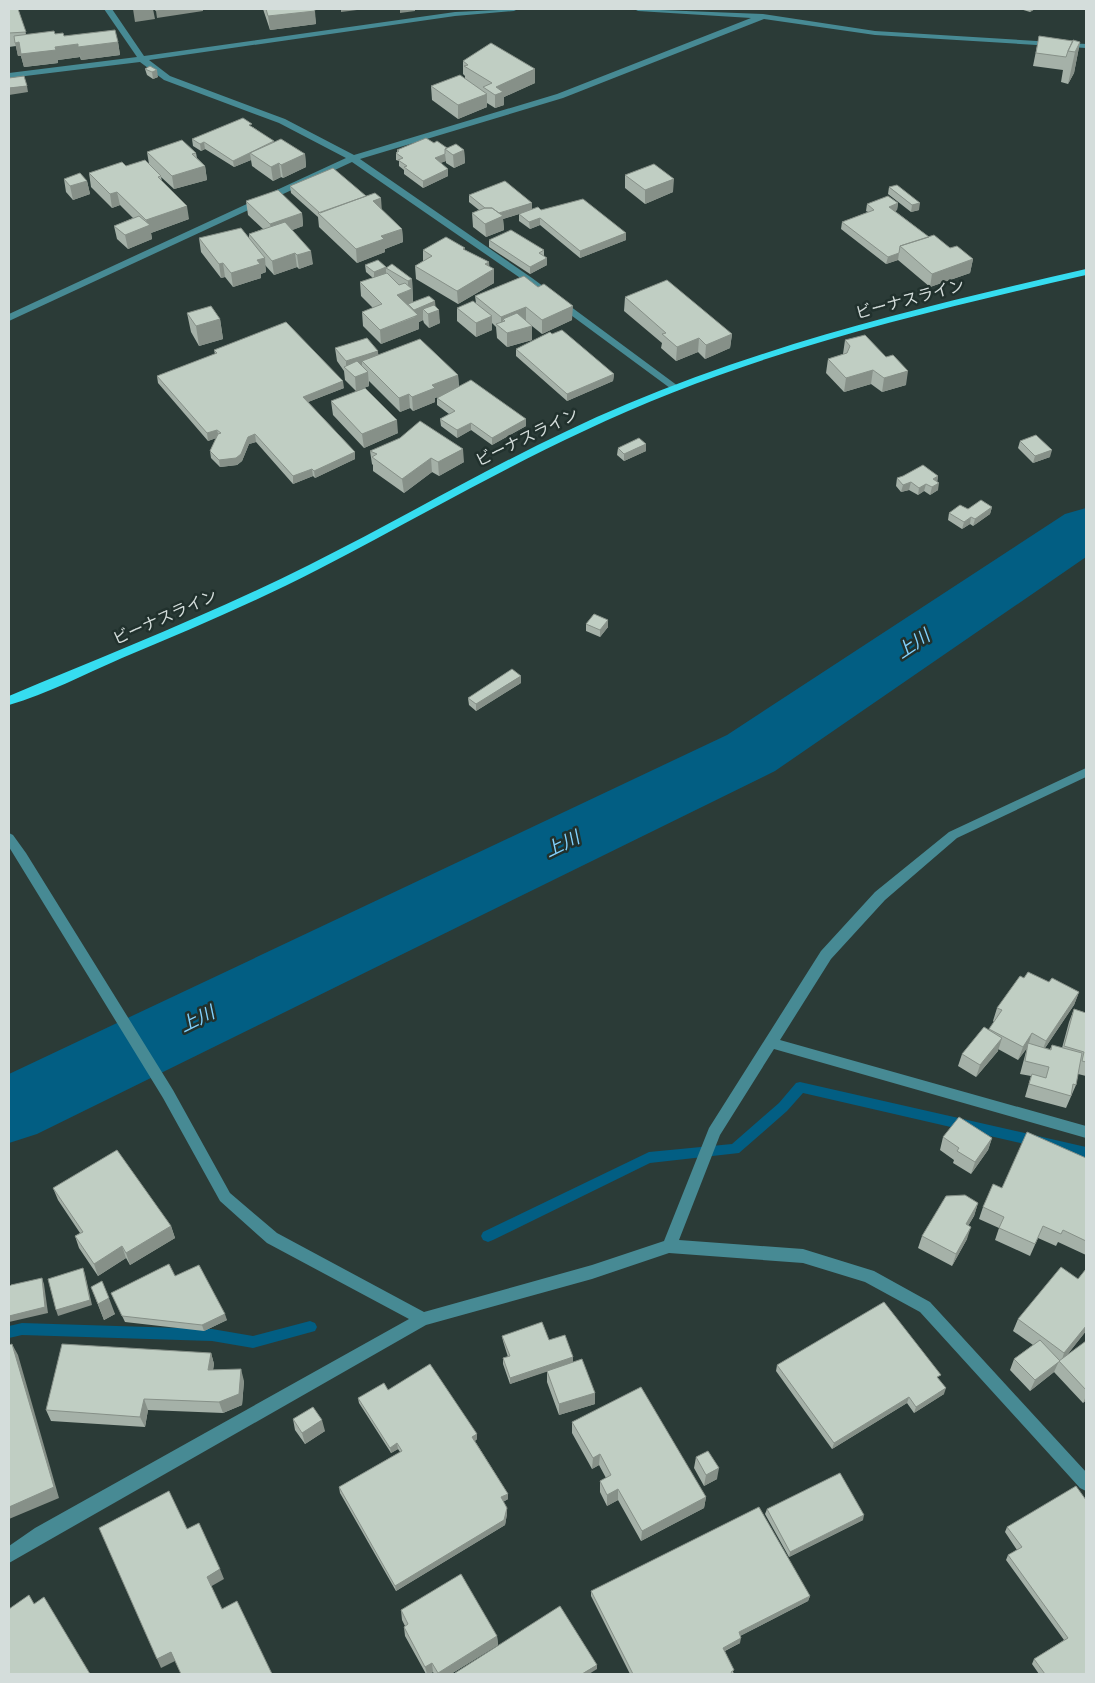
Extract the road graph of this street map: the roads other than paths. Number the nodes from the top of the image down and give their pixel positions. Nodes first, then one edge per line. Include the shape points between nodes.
1 (108, 9) edge
2 (514, 9) edge
3 (638, 9) edge
4 (762, 16) junction
5 (1086, 46) edge
6 (142, 59) junction
7 (9, 76) edge
8 (353, 158) junction
9 (1086, 272) edge
10 (9, 318) edge
11 (674, 388) junction
12 (9, 701) edge
13 (1086, 772) edge
14 (9, 838) edge
15 (772, 1043) junction
16 (1086, 1132) edge
17 (669, 1246) junction
18 (423, 1319) junction
19 (1086, 1483) edge
20 (9, 1555) edge

1 - 6 street
2 - 6 street via 455,14
3 - 4 street
4 - 5 street via 875,33
4 - 8 street via 560,96
6 - 7 street
6 - 8 street via 167,78 282,121
8 - 10 street
8 - 11 street via 529,280
9 - 11 main road, ビーナスライン via 867,327
11 - 12 main road, ビーナスライン via 556,438 312,568 157,639
13 - 15 street via 953,835 880,896 826,954
14 - 18 street via 168,1094 225,1197 272,1238
15 - 16 street
15 - 17 street via 714,1132
17 - 18 street via 592,1272
17 - 19 street via 803,1256 869,1276 925,1308
18 - 20 street

